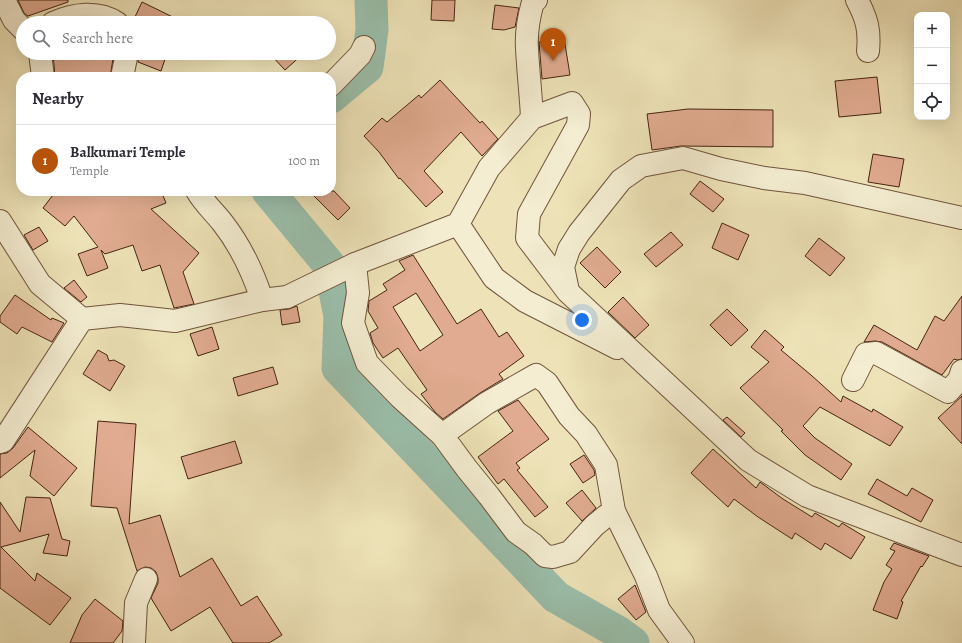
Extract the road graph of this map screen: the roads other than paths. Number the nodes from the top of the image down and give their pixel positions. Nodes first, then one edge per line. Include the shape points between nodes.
1 (4, 0) edge
2 (536, 0) edge
3 (857, 0) edge
4 (75, 16) edge
5 (99, 16) edge
6 (16, 22) edge
7 (364, 47) dead end
8 (868, 51) dead end
9 (41, 60) edge
10 (126, 60) edge
11 (42, 72) edge
12 (123, 72) edge
13 (336, 80) edge
14 (532, 118) junction
15 (201, 196) edge
16 (962, 218) edge
17 (0, 221) edge
18 (458, 224) junction
19 (355, 264) junction
20 (568, 292) junction
21 (262, 300) junction
22 (82, 319) junction
23 (631, 351) junction
24 (962, 371) edge
25 (853, 380) dead end
26 (442, 435) junction
27 (0, 442) edge
28 (614, 511) junction
29 (962, 555) edge
30 (146, 579) dead end
31 (134, 643) edge
32 (683, 643) edge

1 - 6 street
2 - 14 street via 533,2 529,17 527,46
3 - 8 street via 866,18
4 - 5 street via 91,13
7 - 13 street via 360,55
9 - 11 street
10 - 12 street
14 - 18 street via 489,168
14 - 20 street via 572,103 579,114 578,125 529,214 527,238
15 - 21 street via 239,248 253,274
16 - 20 street via 805,182 764,178 721,169 683,158 641,166 621,180 569,249 563,267
17 - 22 street via 40,284
18 - 19 street
18 - 23 street via 494,278 525,301 618,349
19 - 21 street via 287,297
19 - 26 street via 358,293 353,323 367,363
20 - 23 street
21 - 22 street via 174,321 120,315
22 - 27 street
23 - 29 street via 748,460 807,496
24 - 25 street via 948,392 876,353 866,354
26 - 28 street via 516,532 534,544 545,556 553,558 570,552 600,521
26 - 28 street via 487,403 536,375 546,383 569,416 586,434 606,465
28 - 32 street via 660,610
30 - 31 street via 136,603

